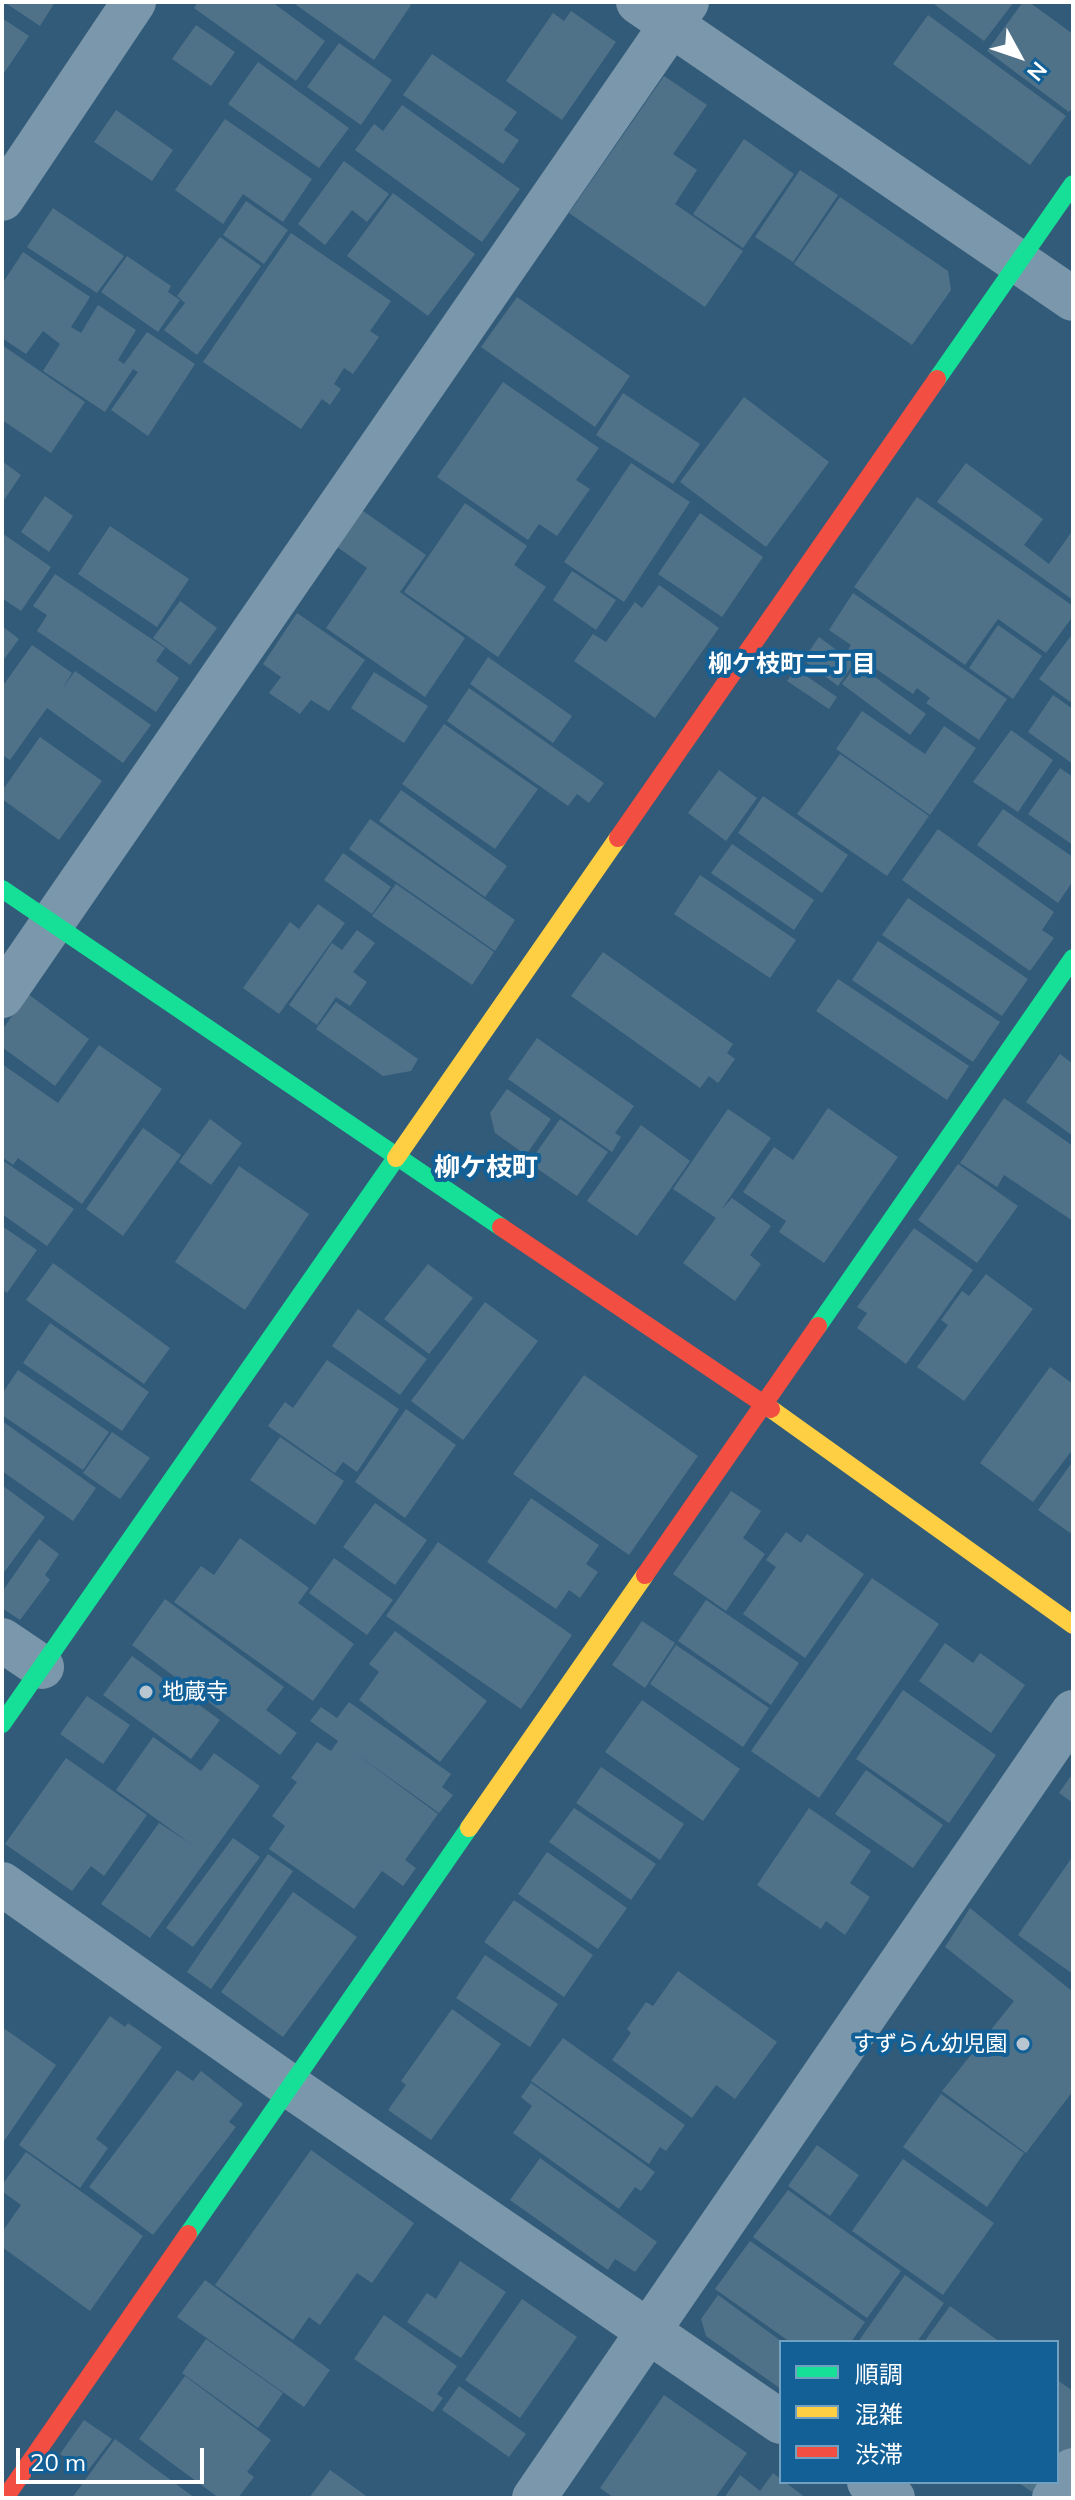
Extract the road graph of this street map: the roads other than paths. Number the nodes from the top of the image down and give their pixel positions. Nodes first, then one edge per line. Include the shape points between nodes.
1 (134, 2) edge
2 (666, 10) edge
3 (1073, 184) edge
4 (2, 199) edge
5 (1019, 261) junction
6 (1073, 299) edge
7 (2, 889) edge
8 (51, 924) junction
9 (1073, 958) edge
10 (2, 996) edge
11 (398, 1154) junction
12 (763, 1404) junction
13 (1073, 1625) edge
14 (2, 1640) edge
15 (42, 1667) junction
16 (1073, 1712) edge
17 (2, 1724) edge
18 (2, 1884) edge
19 (291, 2087) junction
20 (650, 2333) junction
21 (779, 2421) edge
22 (1073, 2470) edge
23 (872, 2484) edge
24 (5, 2498) edge
25 (534, 2498) edge
26 (893, 2498) edge
27 (1054, 2498) edge

1 - 4 street
2 - 5 street
2 - 8 street
3 - 5 street
5 - 6 street
5 - 11 street
7 - 8 street
8 - 10 street
8 - 11 street
9 - 12 street
11 - 12 street
11 - 15 street
12 - 13 street
12 - 19 street
14 - 15 street
15 - 17 street
16 - 20 street
18 - 19 street
19 - 20 street
19 - 24 street
20 - 21 street
20 - 25 street
22 - 27 street
23 - 26 street

